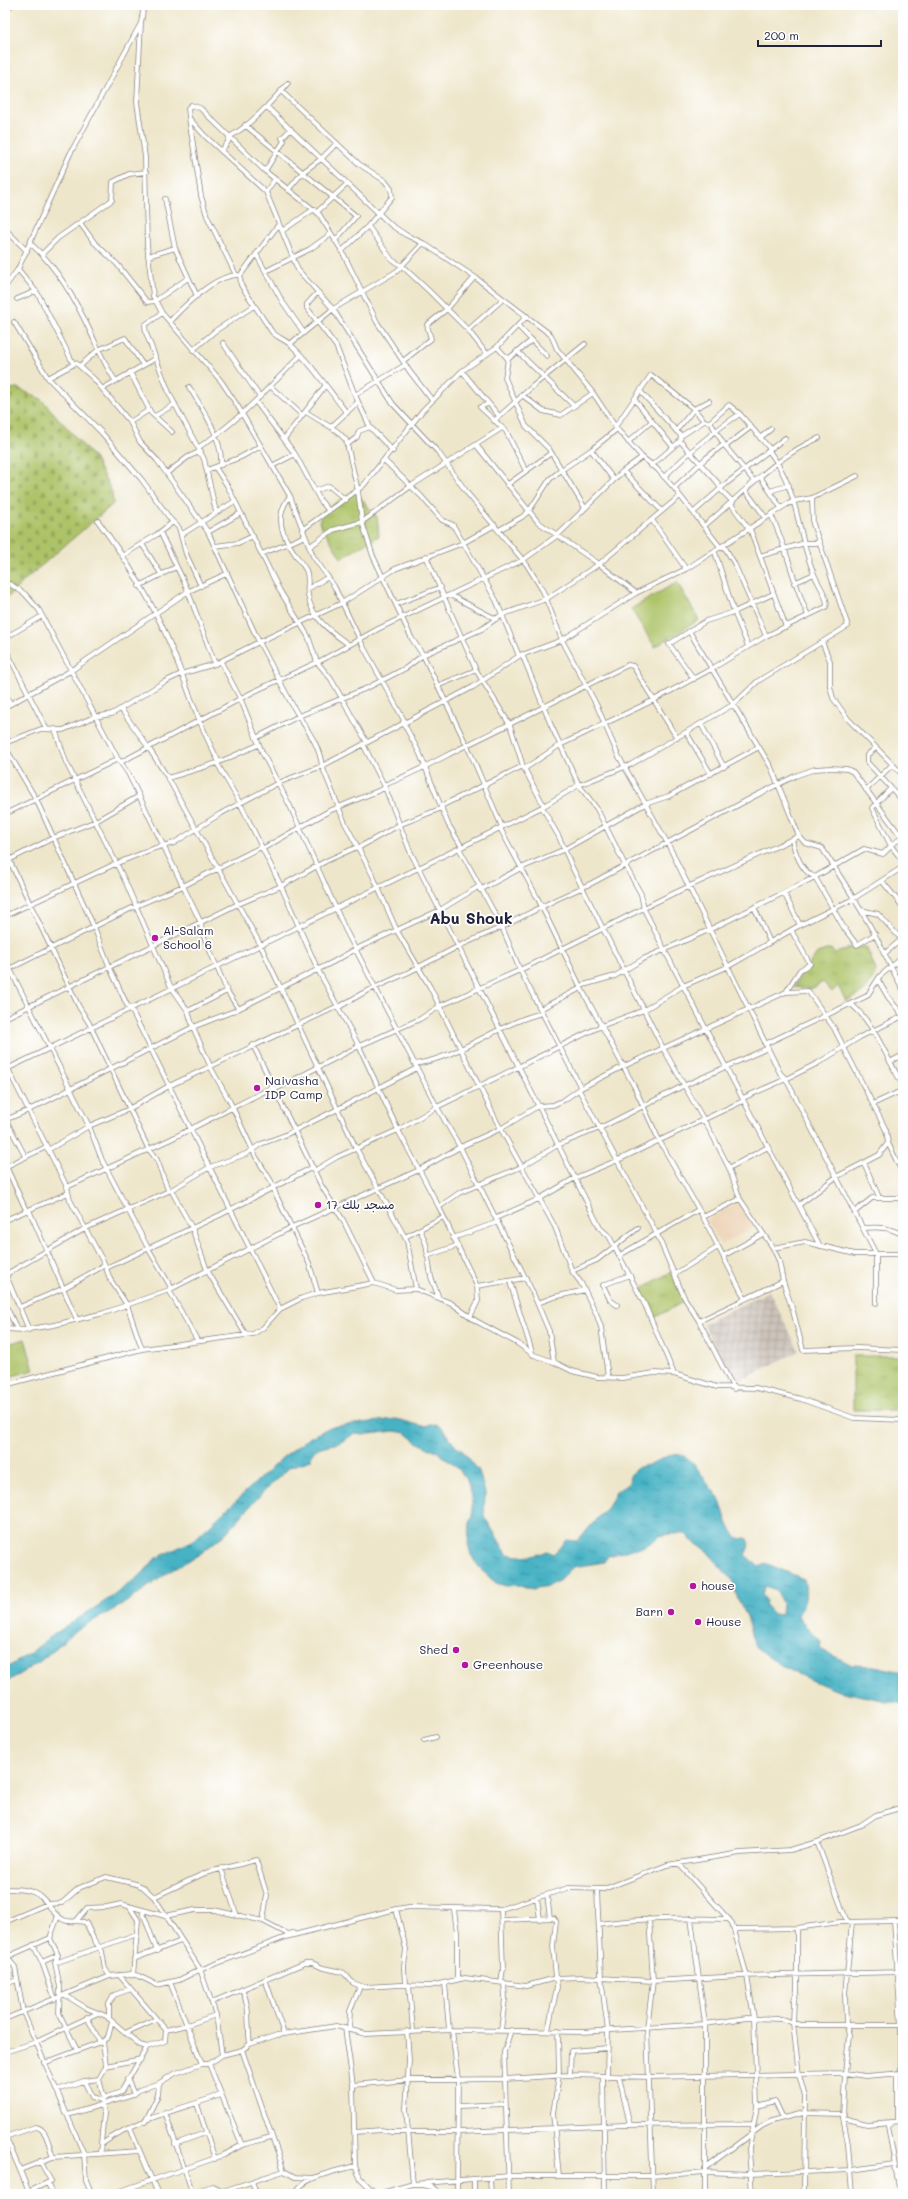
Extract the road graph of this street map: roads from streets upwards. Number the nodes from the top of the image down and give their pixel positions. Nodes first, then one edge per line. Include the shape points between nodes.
1 (144, 5) edge
2 (9, 6) edge
3 (5, 11) edge
4 (141, 23) junction
5 (288, 83) dead end
6 (281, 91) junction
7 (267, 107) junction
8 (189, 118) junction
9 (245, 125) junction
10 (291, 129) junction
11 (229, 137) junction
12 (337, 143) junction
13 (222, 151) junction
14 (277, 151) junction
15 (321, 159) junction
16 (265, 171) junction
17 (146, 172) junction
18 (303, 172) junction
19 (275, 179) junction
20 (347, 184) junction
21 (288, 190) junction
22 (266, 192) junction
23 (332, 196) junction
24 (165, 200) dead end
25 (315, 210) junction
26 (379, 211) junction
27 (80, 223) junction
28 (279, 224) junction
29 (368, 226) junction
30 (5, 229) edge
31 (282, 231) junction
32 (331, 234) junction
33 (336, 241) junction
34 (423, 243) junction
35 (30, 244) junction
36 (175, 248) junction
37 (27, 251) junction
38 (342, 251) junction
39 (42, 254) junction
40 (256, 254) junction
41 (148, 256) junction
42 (293, 257) junction
43 (402, 266) junction
44 (18, 269) junction
45 (266, 271) junction
46 (238, 275) junction
47 (188, 278) junction
48 (474, 278) junction
49 (5, 287) edge
50 (36, 291) junction
51 (362, 291) junction
52 (318, 292) junction
53 (197, 296) junction
54 (17, 299) dead end
55 (502, 300) junction
56 (155, 301) junction
57 (254, 306) junction
58 (447, 308) junction
59 (333, 310) junction
60 (162, 313) junction
61 (527, 316) junction
62 (170, 321) junction
63 (14, 322) dead end
64 (317, 322) junction
65 (518, 326) junction
66 (468, 330) junction
67 (304, 333) junction
68 (532, 340) junction
69 (222, 343) dead end
70 (290, 344) junction
71 (585, 344) dead end
72 (497, 347) junction
73 (98, 350) junction
74 (193, 350) junction
75 (516, 351) junction
76 (486, 353) junction
77 (301, 355) junction
78 (547, 356) dead end
79 (156, 358) junction
80 (508, 359) junction
81 (565, 360) junction
82 (404, 363) junction
83 (73, 364) junction
84 (80, 366) junction
85 (143, 366) junction
86 (462, 371) junction
87 (130, 372) junction
88 (543, 377) junction
89 (48, 378) junction
90 (115, 380) junction
91 (378, 380) junction
92 (270, 386) junction
93 (325, 386) junction
94 (189, 387) dead end
95 (102, 389) junction
96 (641, 392) junction
97 (593, 393) junction
98 (355, 395) junction
99 (522, 395) junction
100 (260, 397) junction
101 (432, 400) junction
102 (635, 400) junction
103 (515, 401) junction
104 (709, 401) dead end
105 (256, 402) junction
106 (358, 402) junction
107 (175, 404) junction
108 (488, 404) junction
109 (574, 406) junction
110 (694, 409) junction
111 (150, 410) junction
112 (347, 413) junction
113 (242, 414) junction
114 (304, 414) junction
115 (740, 414) junction
116 (155, 416) junction
117 (499, 416) junction
118 (494, 421) junction
119 (652, 421) junction
120 (704, 421) junction
121 (130, 422) junction
122 (710, 422) junction
123 (413, 424) junction
124 (331, 427) junction
125 (370, 427) junction
126 (751, 427) junction
127 (502, 428) junction
128 (616, 428) junction
129 (771, 429) dead end
130 (676, 431) junction
131 (172, 432) dead end
132 (715, 432) junction
133 (681, 436) junction
134 (215, 437) junction
135 (760, 438) junction
136 (785, 438) dead end
137 (819, 438) dead end
138 (284, 439) junction
139 (680, 441) junction
140 (628, 442) junction
141 (347, 445) junction
142 (261, 446) junction
143 (477, 446) junction
144 (726, 446) junction
145 (673, 447) junction
146 (200, 449) junction
147 (393, 450) junction
148 (591, 450) junction
149 (769, 450) junction
150 (690, 452) junction
151 (551, 453) junction
152 (295, 454) junction
153 (642, 457) junction
154 (385, 461) junction
155 (701, 463) junction
156 (778, 463) junction
157 (446, 464) junction
158 (221, 465) junction
159 (272, 466) junction
160 (651, 466) junction
161 (215, 467) junction
162 (207, 470) junction
163 (744, 470) junction
164 (526, 471) junction
165 (560, 471) junction
166 (623, 472) junction
167 (167, 474) junction
168 (857, 476) dead end
169 (664, 477) junction
170 (761, 478) junction
171 (614, 480) junction
172 (754, 481) junction
173 (507, 485) junction
174 (789, 485) junction
175 (411, 486) junction
176 (674, 488) junction
177 (721, 490) junction
178 (744, 490) junction
179 (315, 491) junction
180 (358, 491) junction
181 (770, 491) junction
182 (290, 496) junction
183 (680, 496) junction
184 (812, 498) junction
185 (346, 500) junction
186 (235, 501) junction
187 (794, 501) junction
188 (732, 503) junction
189 (585, 508) junction
190 (781, 508) junction
191 (329, 511) junction
192 (529, 511) junction
193 (662, 511) junction
194 (216, 512) junction
195 (694, 512) junction
196 (241, 513) junction
197 (771, 515) junction
198 (766, 518) junction
199 (652, 520) junction
200 (98, 521) dead end
201 (173, 522) junction
202 (362, 522) junction
203 (201, 523) junction
204 (495, 526) junction
205 (704, 526) junction
206 (750, 529) junction
207 (302, 530) junction
208 (499, 530) junction
209 (160, 532) junction
210 (208, 532) junction
211 (181, 534) junction
212 (558, 535) junction
213 (253, 536) junction
214 (304, 536) junction
215 (463, 543) junction
216 (805, 543) junction
217 (820, 543) junction
218 (142, 544) junction
219 (289, 544) junction
220 (215, 546) junction
221 (309, 547) junction
222 (722, 547) junction
223 (784, 550) junction
224 (715, 552) junction
225 (262, 554) junction
226 (122, 556) junction
227 (426, 556) junction
228 (760, 556) junction
229 (524, 560) junction
230 (600, 564) junction
231 (176, 567) junction
232 (686, 569) junction
233 (161, 574) junction
234 (226, 574) junction
235 (814, 574) junction
236 (328, 577) junction
237 (383, 577) junction
238 (482, 579) junction
239 (794, 583) junction
240 (10, 584) dead end
241 (139, 586) junction
242 (201, 586) junction
243 (441, 587) junction
244 (308, 589) junction
245 (187, 592) junction
246 (636, 593) junction
247 (773, 594) junction
248 (450, 595) junction
249 (445, 597) junction
250 (546, 599) junction
251 (342, 603) junction
252 (396, 604) junction
253 (753, 604) junction
254 (734, 612) junction
255 (156, 613) junction
256 (315, 614) junction
257 (501, 615) junction
258 (808, 615) junction
259 (42, 616) junction
260 (402, 618) junction
261 (496, 618) junction
262 (300, 621) junction
263 (786, 627) junction
264 (690, 631) junction
265 (766, 636) junction
266 (5, 638) edge
267 (461, 638) junction
268 (360, 640) junction
269 (562, 640) junction
270 (259, 642) junction
271 (822, 642) junction
272 (348, 644) junction
273 (748, 646) junction
274 (5, 648) edge
275 (6, 654) edge
276 (423, 655) junction
277 (520, 655) junction
278 (221, 662) junction
279 (317, 662) junction
280 (215, 664) junction
281 (713, 668) junction
282 (72, 670) junction
283 (476, 670) junction
284 (181, 674) junction
285 (694, 679) junction
286 (280, 680) junction
287 (383, 680) junction
288 (483, 681) junction
289 (585, 684) junction
290 (438, 686) junction
291 (5, 693) edge
292 (28, 694) junction
293 (342, 699) junction
294 (241, 700) junction
295 (654, 700) junction
296 (446, 701) junction
297 (10, 703) junction
298 (734, 704) junction
299 (544, 706) junction
300 (5, 707) edge
301 (121, 709) junction
302 (299, 716) junction
303 (97, 717) junction
304 (198, 720) junction
305 (404, 722) junction
306 (701, 724) junction
307 (510, 725) junction
308 (604, 725) junction
309 (46, 728) junction
310 (55, 729) junction
311 (686, 732) junction
312 (256, 738) junction
313 (677, 738) junction
314 (364, 742) junction
315 (5, 744) edge
316 (258, 745) junction
317 (466, 745) junction
318 (560, 745) junction
319 (5, 747) edge
320 (148, 747) junction
321 (759, 747) junction
322 (876, 748) junction
323 (120, 760) junction
324 (218, 763) junction
325 (893, 764) junction
326 (322, 766) junction
327 (424, 767) junction
328 (724, 767) junction
329 (523, 768) junction
330 (624, 768) junction
331 (711, 774) junction
332 (903, 775) edge
333 (880, 776) junction
334 (168, 778) junction
335 (75, 780) junction
336 (278, 783) junction
337 (483, 784) junction
338 (579, 785) junction
339 (777, 785) junction
340 (385, 786) junction
341 (903, 786) edge
342 (891, 788) junction
343 (866, 790) junction
344 (139, 796) junction
345 (36, 799) junction
346 (901, 799) edge
347 (240, 803) junction
348 (645, 804) junction
349 (877, 804) junction
350 (543, 806) junction
351 (339, 807) junction
352 (441, 807) junction
353 (5, 814) edge
354 (96, 821) junction
355 (399, 825) junction
356 (604, 826) junction
357 (300, 827) junction
358 (501, 828) junction
359 (196, 830) junction
360 (799, 836) junction
361 (53, 838) junction
362 (902, 839) edge
363 (792, 840) junction
364 (668, 844) junction
365 (892, 845) junction
366 (162, 846) junction
367 (261, 848) junction
368 (358, 848) junction
369 (460, 848) junction
370 (565, 849) junction
371 (5, 851) edge
372 (903, 861) edge
373 (7, 862) edge
374 (115, 864) junction
375 (625, 865) junction
376 (316, 866) junction
377 (834, 867) junction
378 (903, 867) edge
379 (218, 868) junction
380 (418, 868) junction
381 (521, 868) junction
382 (815, 877) junction
383 (882, 881) junction
384 (74, 884) junction
385 (183, 886) junction
386 (281, 886) junction
387 (378, 888) junction
388 (582, 888) junction
389 (688, 888) junction
390 (479, 889) junction
391 (784, 893) junction
392 (853, 899) junction
393 (28, 904) junction
394 (236, 905) junction
395 (136, 906) junction
396 (541, 907) junction
397 (903, 907) edge
398 (754, 908) junction
399 (335, 909) junction
400 (644, 909) junction
401 (833, 909) junction
402 (440, 910) junction
403 (861, 910) junction
404 (5, 916) edge
405 (201, 924) junction
406 (800, 925) junction
407 (299, 926) junction
408 (94, 927) junction
409 (502, 927) junction
410 (604, 927) junction
411 (709, 930) junction
412 (791, 930) junction
413 (398, 931) junction
414 (875, 934) junction
415 (903, 939) edge
416 (770, 942) junction
417 (260, 944) junction
418 (153, 946) junction
419 (459, 946) junction
420 (563, 948) junction
421 (51, 949) junction
422 (356, 949) junction
423 (664, 949) junction
424 (884, 954) junction
425 (903, 956) edge
426 (5, 959) edge
427 (218, 966) junction
428 (419, 967) junction
429 (727, 967) junction
430 (110, 968) junction
431 (889, 968) junction
432 (7, 970) edge
433 (318, 970) junction
434 (520, 970) junction
435 (624, 970) junction
436 (878, 980) junction
437 (901, 982) edge
438 (70, 986) junction
439 (683, 986) junction
440 (279, 987) junction
441 (375, 987) junction
442 (580, 987) junction
443 (174, 988) junction
444 (480, 988) junction
445 (903, 989) edge
446 (227, 991) junction
447 (786, 992) junction
448 (851, 1004) junction
449 (28, 1006) junction
450 (338, 1006) junction
451 (440, 1006) junction
452 (238, 1008) junction
453 (748, 1008) junction
454 (131, 1009) junction
455 (542, 1010) junction
456 (644, 1010) junction
457 (188, 1011) junction
458 (823, 1016) junction
459 (903, 1016) edge
460 (5, 1018) edge
461 (299, 1024) junction
462 (601, 1026) junction
463 (192, 1027) junction
464 (706, 1027) junction
465 (90, 1028) junction
466 (500, 1028) junction
467 (397, 1029) junction
468 (873, 1030) junction
469 (253, 1045) junction
470 (359, 1046) junction
471 (766, 1046) junction
472 (560, 1047) junction
473 (843, 1047) junction
474 (49, 1048) junction
475 (461, 1048) junction
476 (663, 1048) junction
477 (151, 1049) junction
478 (903, 1055) edge
479 (890, 1062) junction
480 (5, 1063) edge
481 (415, 1064) junction
482 (318, 1067) junction
483 (622, 1067) junction
484 (211, 1068) junction
485 (417, 1068) junction
486 (520, 1068) junction
487 (726, 1068) junction
488 (6, 1069) edge
489 (110, 1069) junction
490 (786, 1079) junction
491 (903, 1085) edge
492 (169, 1086) junction
493 (685, 1086) junction
494 (480, 1087) junction
495 (379, 1088) junction
496 (70, 1089) junction
497 (273, 1089) junction
498 (580, 1089) junction
499 (903, 1090) edge
500 (743, 1100) junction
501 (873, 1104) junction
502 (538, 1106) junction
503 (642, 1106) junction
504 (437, 1107) junction
505 (130, 1108) junction
506 (232, 1108) junction
507 (338, 1109) junction
508 (29, 1110) junction
509 (5, 1120) edge
510 (703, 1120) junction
511 (89, 1126) junction
512 (502, 1128) junction
513 (600, 1128) junction
514 (191, 1129) junction
515 (295, 1130) junction
516 (398, 1130) junction
517 (659, 1140) junction
518 (888, 1143) junction
519 (558, 1145) junction
520 (460, 1147) junction
521 (768, 1147) junction
522 (47, 1148) junction
523 (148, 1148) junction
524 (253, 1148) junction
525 (356, 1148) junction
526 (25, 1156) junction
527 (618, 1160) junction
528 (864, 1163) junction
529 (5, 1166) edge
530 (107, 1167) junction
531 (210, 1167) junction
532 (521, 1167) junction
533 (729, 1168) junction
534 (314, 1169) junction
535 (419, 1170) junction
536 (903, 1174) edge
537 (575, 1178) junction
538 (836, 1178) junction
539 (478, 1186) junction
540 (67, 1187) junction
541 (274, 1188) junction
542 (170, 1190) junction
543 (378, 1190) junction
544 (68, 1192) junction
545 (879, 1197) junction
546 (740, 1198) junction
547 (903, 1198) edge
548 (539, 1199) junction
549 (799, 1205) junction
550 (439, 1207) junction
551 (231, 1208) junction
552 (336, 1209) junction
553 (27, 1210) junction
554 (128, 1210) junction
555 (698, 1210) junction
556 (856, 1211) junction
557 (443, 1217) junction
558 (703, 1217) junction
559 (5, 1220) edge
560 (497, 1220) junction
561 (292, 1227) junction
562 (86, 1228) junction
563 (192, 1228) junction
564 (638, 1228) dead end
565 (864, 1228) junction
566 (420, 1229) junction
567 (657, 1234) junction
568 (763, 1234) junction
569 (903, 1235) edge
570 (405, 1237) junction
571 (453, 1238) junction
572 (456, 1246) junction
573 (615, 1246) junction
574 (820, 1246) junction
575 (718, 1247) junction
576 (148, 1248) junction
577 (773, 1248) junction
578 (251, 1249) junction
579 (47, 1251) junction
580 (876, 1254) junction
581 (903, 1254) edge
582 (620, 1255) junction
583 (427, 1256) junction
584 (723, 1256) junction
585 (106, 1267) junction
586 (207, 1270) junction
587 (572, 1271) junction
588 (5, 1274) edge
589 (675, 1274) junction
590 (630, 1275) junction
591 (526, 1278) junction
592 (782, 1281) junction
593 (510, 1282) junction
594 (374, 1283) junction
595 (477, 1286) junction
596 (64, 1288) junction
597 (416, 1289) junction
598 (170, 1290) junction
599 (585, 1290) junction
600 (318, 1293) junction
601 (439, 1298) junction
602 (745, 1299) junction
603 (876, 1303) dead end
604 (5, 1304) edge
605 (538, 1304) junction
606 (617, 1304) dead end
607 (127, 1305) junction
608 (20, 1307) junction
609 (280, 1309) junction
610 (470, 1317) junction
611 (77, 1320) junction
612 (699, 1321) junction
613 (5, 1329) edge
614 (17, 1329) junction
615 (28, 1330) junction
616 (246, 1335) junction
617 (197, 1340) junction
618 (142, 1348) junction
619 (903, 1350) edge
620 (534, 1355) junction
621 (554, 1362) junction
622 (674, 1374) junction
623 (608, 1377) junction
624 (5, 1385) edge
625 (734, 1389) junction
626 (903, 1420) edge
627 (436, 1737) dead end
628 (424, 1740) dead end
629 (903, 1806) edge
630 (817, 1842) junction
631 (678, 1863) junction
632 (221, 1868) junction
633 (5, 1888) edge
634 (597, 1890) junction
635 (547, 1895) junction
636 (154, 1897) junction
637 (536, 1898) junction
638 (47, 1904) junction
639 (129, 1906) junction
640 (396, 1909) junction
641 (501, 1909) junction
642 (142, 1910) junction
643 (454, 1910) junction
644 (58, 1916) junction
645 (165, 1916) junction
646 (237, 1916) junction
647 (550, 1918) junction
648 (691, 1918) junction
649 (540, 1919) junction
650 (649, 1919) junction
651 (729, 1919) junction
652 (77, 1920) junction
653 (263, 1920) junction
654 (502, 1920) junction
655 (894, 1921) junction
656 (903, 1921) edge
657 (5, 1922) edge
658 (850, 1922) junction
659 (599, 1924) junction
660 (796, 1928) junction
661 (735, 1929) junction
662 (301, 1933) junction
663 (137, 1934) junction
664 (50, 1938) junction
665 (181, 1941) junction
666 (33, 1946) junction
667 (100, 1948) junction
668 (157, 1951) junction
669 (58, 1955) junction
670 (6, 1956) edge
671 (134, 1959) junction
672 (42, 1962) junction
673 (56, 1963) junction
674 (200, 1969) junction
675 (901, 1972) edge
676 (847, 1974) junction
677 (133, 1975) junction
678 (797, 1975) junction
679 (110, 1976) junction
680 (119, 1976) junction
681 (747, 1976) junction
682 (556, 1978) junction
683 (601, 1978) junction
684 (266, 1979) junction
685 (457, 1979) junction
686 (699, 1979) junction
687 (16, 1980) junction
688 (653, 1981) junction
689 (170, 1982) junction
690 (503, 1982) junction
691 (445, 1983) junction
692 (5, 1984) edge
693 (358, 1985) junction
694 (407, 1985) junction
695 (131, 1989) junction
696 (242, 1989) junction
697 (65, 1995) junction
698 (57, 1999) junction
699 (212, 2002) junction
700 (23, 2012) junction
701 (98, 2013) junction
702 (216, 2015) junction
703 (87, 2017) junction
704 (754, 2018) junction
705 (5, 2019) edge
706 (156, 2019) junction
707 (111, 2020) junction
708 (793, 2023) junction
709 (705, 2024) junction
710 (846, 2024) junction
711 (187, 2025) junction
712 (902, 2025) edge
713 (66, 2028) junction
714 (648, 2028) junction
715 (347, 2029) junction
716 (166, 2030) junction
717 (451, 2030) junction
718 (501, 2030) junction
719 (510, 2030) junction
720 (548, 2030) junction
721 (407, 2031) junction
722 (413, 2031) junction
723 (558, 2031) junction
724 (608, 2031) junction
725 (125, 2033) junction
726 (284, 2034) junction
727 (101, 2041) junction
728 (36, 2042) junction
729 (250, 2044) junction
730 (148, 2047) junction
731 (608, 2048) junction
732 (77, 2050) junction
733 (242, 2050) junction
734 (5, 2052) edge
735 (222, 2056) junction
736 (141, 2059) junction
737 (44, 2063) junction
738 (202, 2064) junction
739 (209, 2064) junction
740 (106, 2066) junction
741 (845, 2073) junction
742 (900, 2073) edge
743 (755, 2074) junction
744 (706, 2075) junction
745 (799, 2075) junction
746 (559, 2076) junction
747 (570, 2076) junction
748 (605, 2076) junction
749 (619, 2077) junction
750 (650, 2077) junction
751 (99, 2079) junction
752 (127, 2079) junction
753 (458, 2079) junction
754 (505, 2079) junction
755 (408, 2080) junction
756 (84, 2081) junction
757 (159, 2084) junction
758 (353, 2085) junction
759 (57, 2090) junction
760 (121, 2092) junction
761 (134, 2094) junction
762 (221, 2095) junction
763 (122, 2098) junction
764 (103, 2100) junction
765 (196, 2104) junction
766 (504, 2104) junction
767 (459, 2106) junction
768 (757, 2106) junction
769 (165, 2112) junction
770 (803, 2113) junction
771 (68, 2115) junction
772 (844, 2116) junction
773 (783, 2118) junction
774 (903, 2120) edge
775 (897, 2121) junction
776 (145, 2122) junction
777 (891, 2123) junction
778 (754, 2124) junction
779 (604, 2125) junction
780 (630, 2125) junction
781 (652, 2125) junction
782 (706, 2125) junction
783 (130, 2128) junction
784 (554, 2128) junction
785 (507, 2130) junction
786 (410, 2131) junction
787 (355, 2132) junction
788 (459, 2132) junction
789 (205, 2133) junction
790 (753, 2134) junction
791 (5, 2137) edge
792 (271, 2137) junction
793 (102, 2144) junction
794 (175, 2144) junction
795 (242, 2145) junction
796 (139, 2151) junction
797 (100, 2153) junction
798 (84, 2154) junction
799 (53, 2157) junction
800 (215, 2159) junction
801 (40, 2161) junction
802 (894, 2164) junction
803 (355, 2166) junction
804 (184, 2169) junction
805 (20, 2170) junction
806 (706, 2170) junction
807 (851, 2170) junction
808 (284, 2171) junction
809 (897, 2171) junction
810 (903, 2171) edge
811 (804, 2172) junction
812 (749, 2174) junction
813 (509, 2176) junction
814 (559, 2176) junction
815 (605, 2176) junction
816 (652, 2176) junction
817 (313, 2178) junction
818 (490, 2178) junction
819 (152, 2179) junction
820 (474, 2179) junction
821 (458, 2180) junction
822 (252, 2182) junction
823 (48, 2183) junction
824 (413, 2184) junction
825 (29, 2192) junction
826 (120, 2192) edge
827 (193, 2193) edge
828 (24, 2194) edge
829 (52, 2194) edge
830 (92, 2194) edge
831 (112, 2194) edge
832 (158, 2194) edge
833 (257, 2194) edge
834 (296, 2194) edge
835 (377, 2194) edge
836 (441, 2194) edge
837 (458, 2194) edge
838 (474, 2194) edge
839 (491, 2194) edge
840 (509, 2194) edge
841 (605, 2194) edge
842 (653, 2194) edge
843 (705, 2194) edge
844 (752, 2194) edge
845 (804, 2194) edge
846 (852, 2194) edge
847 (900, 2194) edge

1 - 4 street
2 - 3 street
4 - 17 street via 137,102
4 - 35 street via 70,154
5 - 6 street
6 - 7 street
6 - 12 street
7 - 9 street
7 - 10 street
8 - 11 street via 188,108 196,105
8 - 13 street
8 - 46 street via 200,190 207,216
9 - 11 street
9 - 14 street
10 - 14 street via 282,138 284,141
10 - 15 street
11 - 13 street
11 - 16 street
12 - 15 street
12 - 26 street via 392,189 392,198
13 - 22 street
14 - 16 street
14 - 18 street
15 - 18 street
15 - 20 street
16 - 19 street
17 - 27 street via 129,174 113,182 112,200
17 - 41 street
18 - 21 street
18 - 23 street
19 - 21 street
19 - 22 street
20 - 23 street
20 - 26 street
21 - 25 street
22 - 28 street
23 - 25 street
23 - 33 street via 356,217
24 - 36 street
25 - 31 street
25 - 32 street
26 - 29 street
26 - 34 street via 391,225
27 - 39 street via 58,238
27 - 56 street via 145,300
28 - 31 street
28 - 40 street
29 - 38 street
29 - 43 street via 392,260
30 - 37 street
31 - 42 street
32 - 33 street
32 - 42 street
33 - 38 street
34 - 43 street
34 - 48 street
35 - 37 street
35 - 39 street
36 - 41 street
36 - 47 street
37 - 44 street
38 - 51 street
39 - 73 street via 82,315
40 - 45 street
40 - 46 street
41 - 56 street
42 - 45 street
42 - 52 street via 298,270
43 - 51 street
43 - 58 street
44 - 49 street
44 - 50 street
45 - 67 street via 286,308
46 - 53 street via 224,278
46 - 57 street
47 - 53 street
47 - 56 street
48 - 55 street
48 - 58 street
50 - 54 street
50 - 83 street
51 - 59 street
51 - 82 street via 377,322
52 - 59 street
52 - 64 street via 307,306
53 - 62 street
55 - 61 street
55 - 66 street
56 - 60 street
57 - 70 street via 277,338
57 - 74 street via 215,331
58 - 66 street
58 - 82 street via 427,325 431,339
59 - 64 street
59 - 91 street
60 - 62 street
60 - 79 street via 146,324 145,328
61 - 65 street
61 - 81 street via 551,335
62 - 74 street
63 - 89 street
64 - 67 street
64 - 98 street via 336,346
65 - 68 street
65 - 72 street
66 - 76 street
67 - 70 street
68 - 75 street
68 - 78 street
69 - 100 street
70 - 77 street
71 - 81 street
72 - 76 street
72 - 80 street
73 - 84 street
73 - 85 street via 125,338
73 - 90 street
74 - 113 street via 221,381
75 - 80 street
75 - 88 street
76 - 86 street
77 - 92 street
77 - 93 street
79 - 85 street
79 - 107 street
80 - 103 street via 505,378
81 - 88 street
81 - 97 street
82 - 91 street via 392,374
82 - 101 street
83 - 84 street
83 - 89 street
84 - 95 street
85 - 87 street
86 - 101 street
86 - 108 street
87 - 90 street
87 - 111 street
88 - 99 street
88 - 109 street
89 - 201 street via 129,464
90 - 95 street
91 - 98 street
91 - 123 street via 394,404
92 - 100 street
92 - 114 street
93 - 112 street
93 - 114 street
94 - 134 street
95 - 121 street
96 - 102 street
96 - 110 street via 651,375
96 - 130 street
97 - 109 street
97 - 128 street
98 - 106 street
99 - 103 street
99 - 109 street via 543,411 559,415
100 - 105 street
101 - 123 street
102 - 119 street
102 - 128 street
103 - 117 street
103 - 151 street via 529,431 541,440
104 - 110 street
105 - 113 street
105 - 138 street
106 - 112 street
106 - 125 street
107 - 116 street
107 - 146 street
108 - 117 street
108 - 118 street via 480,407
110 - 120 street
110 - 130 street
111 - 116 street
111 - 121 street
112 - 124 street
113 - 134 street
113 - 142 street
114 - 124 street
114 - 138 street
115 - 122 street via 728,404
115 - 126 street
115 - 132 street
116 - 131 street
117 - 118 street
118 - 127 street
119 - 140 street
119 - 145 street
120 - 122 street
120 - 133 street
121 - 167 street via 144,447
122 - 132 street
123 - 147 street
123 - 157 street
124 - 141 street via 342,435
125 - 141 street via 359,431 357,437
125 - 147 street
126 - 135 street
126 - 144 street
127 - 143 street
127 - 164 street
128 - 140 street
128 - 148 street
129 - 135 street
130 - 133 street
132 - 144 street
132 - 150 street
133 - 139 street
134 - 146 street
134 - 158 street via 221,452
135 - 149 street
136 - 149 street
137 - 156 street via 796,449
138 - 152 street
139 - 145 street
139 - 150 street
140 - 153 street
141 - 180 street
142 - 158 street via 245,456
142 - 159 street
143 - 157 street
143 - 173 street
144 - 155 street via 723,445
144 - 163 street
145 - 160 street
146 - 162 street
146 - 167 street
147 - 154 street
148 - 165 street
148 - 171 street
149 - 156 street
149 - 163 street
150 - 155 street
150 - 169 street
151 - 164 street
151 - 165 street
152 - 159 street
152 - 179 street
153 - 160 street
153 - 166 street
154 - 175 street
154 - 180 street
155 - 176 street
155 - 177 street
156 - 170 street
156 - 174 street
157 - 175 street
157 - 204 street
158 - 161 street
159 - 182 street
160 - 169 street
161 - 162 street
161 - 186 street
162 - 194 street
163 - 172 street
163 - 177 street
164 - 173 street
165 - 189 street
165 - 192 street via 550,479
166 - 171 street
166 - 193 street
167 - 203 street
168 - 184 street
169 - 176 street
170 - 172 street
170 - 181 street
171 - 189 street
172 - 178 street
173 - 192 street
174 - 181 street
174 - 187 street
175 - 202 street
175 - 215 street via 442,520 453,525
176 - 183 street
177 - 188 street
177 - 195 street
178 - 188 street
178 - 198 street
179 - 185 street via 329,486
179 - 191 street
180 - 185 street
180 - 202 street
181 - 190 street
182 - 207 street
182 - 219 street via 280,524
183 - 193 street
183 - 195 street
184 - 187 street
184 - 217 street via 812,520
185 - 191 street
186 - 194 street
186 - 196 street
187 - 190 street
187 - 216 street
188 - 205 street
188 - 206 street
189 - 212 street
190 - 197 street
191 - 207 street
192 - 208 street
192 - 212 street via 538,522
193 - 199 street
194 - 203 street
195 - 205 street
196 - 210 street
196 - 213 street
197 - 198 street
197 - 223 street
198 - 206 street
199 - 230 street
199 - 232 street
200 - 226 street
201 - 209 street
201 - 211 street
202 - 221 street via 333,530
202 - 237 street via 370,550
203 - 210 street
203 - 211 street
204 - 208 street
204 - 215 street
205 - 222 street
206 - 222 street
206 - 228 street
207 - 214 street
208 - 229 street
209 - 218 street
209 - 231 street
210 - 220 street
211 - 242 street via 186,554
212 - 229 street
212 - 230 street
213 - 220 street via 238,543
213 - 225 street
214 - 219 street
214 - 221 street
215 - 227 street
215 - 238 street
216 - 217 street
216 - 223 street
216 - 235 street
217 - 271 street via 848,626
218 - 226 street
218 - 233 street
219 - 225 street
219 - 244 street via 306,570
220 - 234 street
221 - 236 street via 318,565
222 - 224 street
222 - 253 street
223 - 228 street
223 - 239 street
224 - 232 street
224 - 254 street
225 - 262 street via 276,584
226 - 241 street
227 - 237 street
227 - 243 street
228 - 247 street
229 - 238 street
229 - 250 street
230 - 246 street
230 - 250 street
231 - 233 street
231 - 245 street
232 - 246 street
233 - 241 street
234 - 242 street
234 - 270 street
235 - 239 street
235 - 258 street via 827,605
236 - 244 street
236 - 251 street
237 - 251 street
237 - 252 street
238 - 248 street
238 - 257 street via 496,600
239 - 258 street
240 - 259 street via 29,598
241 - 255 street
242 - 245 street
243 - 249 street
243 - 252 street
244 - 256 street via 309,600
245 - 255 street
245 - 280 street
246 - 269 street
247 - 253 street
247 - 263 street
248 - 249 street
248 - 261 street
249 - 260 street
249 - 267 street
250 - 257 street
250 - 269 street
251 - 256 street
251 - 268 street
252 - 260 street
253 - 254 street
253 - 265 street
254 - 264 street via 713,618
254 - 273 street
255 - 282 street
255 - 284 street
256 - 262 street
256 - 272 street via 329,630
257 - 261 street
257 - 277 street
258 - 263 street
259 - 266 street
259 - 282 street
260 - 268 street
260 - 276 street
261 - 267 street via 482,629
262 - 270 street
262 - 279 street
263 - 265 street
264 - 281 street
264 - 285 street via 669,644
265 - 273 street
267 - 276 street
267 - 283 street
268 - 272 street
268 - 287 street
269 - 277 street
269 - 289 street
270 - 278 street
270 - 286 street
271 - 298 street via 758,681
271 - 322 street via 830,661 830,686 833,698 848,719
272 - 279 street
273 - 281 street
274 - 275 street
275 - 292 street
276 - 287 street via 406,668
276 - 290 street
277 - 288 street
277 - 299 street
278 - 280 street
278 - 294 street
279 - 286 street
279 - 293 street via 331,679
280 - 284 street
281 - 285 street
281 - 298 street
282 - 292 street
282 - 303 street
283 - 288 street
283 - 290 street
284 - 301 street via 149,690
284 - 304 street
285 - 295 street
286 - 294 street
286 - 302 street
287 - 293 street
287 - 305 street
288 - 296 street
288 - 307 street
289 - 295 street via 631,664
289 - 299 street
289 - 308 street
290 - 296 street
291 - 297 street
292 - 297 street
292 - 309 street
293 - 302 street
293 - 314 street
294 - 304 street
294 - 312 street
295 - 308 street
295 - 313 street
296 - 305 street
296 - 317 street
297 - 300 street
298 - 306 street
298 - 321 street
299 - 307 street
299 - 318 street
301 - 303 street
301 - 320 street
302 - 312 street
302 - 326 street via 312,735
303 - 310 street via 63,730
303 - 323 street
304 - 320 street
304 - 324 street
305 - 314 street
305 - 327 street
306 - 311 street
306 - 328 street
307 - 317 street
307 - 329 street
308 - 318 street
308 - 330 street
309 - 310 street
309 - 315 street
310 - 335 street
311 - 313 street
311 - 331 street
312 - 316 street
313 - 330 street
314 - 326 street
314 - 340 street
316 - 324 street
316 - 336 street
317 - 327 street
317 - 337 street
318 - 329 street
318 - 338 street
319 - 345 street
320 - 323 street
320 - 334 street
321 - 328 street
321 - 339 street via 771,767
322 - 325 street
322 - 333 street via 866,760
323 - 335 street
323 - 344 street
324 - 334 street
324 - 347 street
325 - 332 street
325 - 333 street
326 - 336 street
326 - 351 street
327 - 340 street
327 - 352 street
328 - 331 street
329 - 337 street
329 - 350 street
330 - 338 street
330 - 348 street
331 - 348 street via 669,796
333 - 342 street
333 - 343 street
334 - 359 street
335 - 345 street
335 - 354 street
336 - 347 street
336 - 357 street
337 - 352 street
337 - 358 street
338 - 350 street
338 - 356 street via 597,809
339 - 343 street via 815,770 831,768 853,772
339 - 360 street
339 - 364 street
340 - 351 street
340 - 355 street
341 - 346 street
342 - 346 street
342 - 349 street
343 - 349 street
344 - 354 street
344 - 366 street
345 - 353 street
345 - 361 street
347 - 359 street
347 - 367 street
348 - 356 street
348 - 364 street
349 - 362 street
349 - 365 street via 872,809
350 - 358 street
350 - 370 street
351 - 357 street
351 - 368 street
352 - 355 street
352 - 369 street
354 - 361 street
354 - 374 street
355 - 368 street
355 - 380 street
356 - 370 street
356 - 375 street
357 - 367 street
357 - 376 street
358 - 369 street
358 - 381 street
359 - 366 street via 174,843
359 - 379 street
360 - 363 street
360 - 377 street via 805,843 822,848
361 - 373 street
361 - 384 street
362 - 365 street
363 - 382 street via 801,864
363 - 389 street
364 - 375 street
364 - 389 street
365 - 372 street
365 - 377 street via 883,854 864,849
366 - 374 street
366 - 385 street
367 - 379 street
367 - 386 street
368 - 376 street
368 - 387 street
369 - 380 street
369 - 390 street
370 - 381 street
370 - 388 street
371 - 373 street
373 - 393 street
374 - 384 street
374 - 395 street
375 - 388 street
375 - 400 street via 641,894
376 - 386 street
376 - 399 street
377 - 382 street
377 - 392 street
378 - 383 street
379 - 385 street
379 - 394 street
380 - 387 street
380 - 402 street
381 - 390 street
381 - 396 street
382 - 391 street
382 - 401 street
383 - 392 street
383 - 397 street
384 - 393 street
384 - 408 street
385 - 395 street
385 - 405 street
386 - 394 street
386 - 407 street
387 - 399 street
387 - 413 street
388 - 396 street
388 - 410 street
389 - 400 street
389 - 411 street
390 - 402 street
390 - 409 street
391 - 398 street
391 - 406 street
392 - 401 street
392 - 403 street
393 - 404 street
393 - 421 street
394 - 405 street
394 - 417 street
395 - 408 street
395 - 418 street
396 - 409 street
396 - 420 street via 554,936
398 - 411 street
398 - 416 street
399 - 407 street
399 - 422 street
400 - 410 street
400 - 423 street
401 - 406 street
401 - 414 street via 857,945
402 - 413 street
402 - 419 street
403 - 414 street
403 - 415 street via 878,914
405 - 418 street
405 - 427 street via 202,932
406 - 412 street
407 - 417 street
407 - 433 street
408 - 421 street
408 - 430 street
409 - 419 street
409 - 434 street
410 - 420 street
410 - 435 street
411 - 423 street
411 - 429 street
412 - 416 street
412 - 447 street via 810,964 800,970
413 - 422 street
413 - 428 street
414 - 424 street
415 - 424 street
416 - 429 street
417 - 427 street
417 - 440 street
418 - 430 street
418 - 443 street via 170,985
419 - 428 street
419 - 444 street
420 - 434 street
420 - 442 street
421 - 432 street
421 - 438 street
422 - 433 street
422 - 441 street
423 - 435 street
423 - 439 street
424 - 431 street
425 - 431 street
426 - 432 street
427 - 443 street
427 - 446 street
428 - 441 street
428 - 451 street
429 - 439 street
429 - 453 street
430 - 438 street
430 - 454 street
431 - 436 street
431 - 437 street
432 - 449 street
433 - 440 street
433 - 450 street
434 - 444 street
434 - 455 street
435 - 442 street via 609,978
435 - 456 street
436 - 448 street via 867,996
436 - 459 street
437 - 445 street
438 - 449 street
438 - 465 street
439 - 456 street
439 - 464 street
440 - 452 street
440 - 461 street
441 - 450 street
441 - 467 street
442 - 455 street
442 - 462 street
443 - 454 street
443 - 457 street
444 - 451 street
444 - 466 street
446 - 452 street
446 - 457 street
447 - 453 street
447 - 458 street via 808,991
448 - 458 street
448 - 468 street via 862,1013
449 - 460 street
449 - 474 street
450 - 461 street
450 - 470 street
451 - 467 street via 420,1019
451 - 475 street
452 - 463 street
453 - 464 street
453 - 471 street
454 - 465 street
454 - 477 street
455 - 466 street
455 - 472 street
456 - 462 street
456 - 476 street
457 - 463 street
458 - 471 street
458 - 473 street via 834,1028
459 - 468 street
461 - 469 street
461 - 482 street
462 - 472 street
462 - 483 street
463 - 477 street
463 - 484 street
464 - 476 street
464 - 487 street
465 - 474 street
465 - 489 street
466 - 475 street
466 - 486 street
467 - 470 street
467 - 481 street
468 - 473 street
468 - 479 street
469 - 484 street
469 - 497 street
470 - 482 street
470 - 495 street
471 - 487 street
471 - 490 street via 780,1073
472 - 486 street
472 - 498 street
473 - 490 street
473 - 501 street
474 - 488 street
474 - 496 street
475 - 481 street via 442,1058
475 - 494 street
476 - 483 street
476 - 493 street
477 - 489 street
477 - 492 street
478 - 479 street
479 - 491 street
480 - 488 street
481 - 485 street
482 - 497 street
482 - 507 street
483 - 498 street
483 - 503 street via 634,1086
484 - 492 street
484 - 506 street
485 - 495 street
485 - 504 street
486 - 494 street
486 - 502 street
487 - 493 street
487 - 500 street
488 - 508 street
489 - 496 street
489 - 505 street
490 - 500 street
490 - 538 street
492 - 505 street
492 - 514 street
493 - 503 street
493 - 510 street
494 - 504 street
494 - 512 street
495 - 507 street
495 - 516 street
496 - 508 street
496 - 511 street
497 - 506 street
497 - 515 street
498 - 502 street via 553,1105
498 - 513 street
499 - 501 street
500 - 510 street
500 - 521 street
501 - 518 street via 886,1130
502 - 512 street
502 - 519 street
503 - 513 street
503 - 517 street
504 - 516 street
504 - 520 street
505 - 511 street
505 - 523 street
506 - 514 street
506 - 524 street
507 - 515 street
507 - 525 street
508 - 509 street
508 - 522 street
509 - 526 street
510 - 517 street
510 - 533 street
511 - 522 street
511 - 530 street
512 - 520 street
512 - 532 street
513 - 519 street
513 - 527 street
514 - 523 street
514 - 531 street
515 - 524 street
515 - 534 street
516 - 525 street
516 - 535 street
517 - 527 street
517 - 555 street
518 - 528 street via 879,1154
518 - 536 street
519 - 532 street
519 - 537 street
520 - 535 street
520 - 539 street
521 - 533 street
521 - 549 street
522 - 526 street
522 - 540 street
523 - 530 street
523 - 542 street via 157,1160
524 - 531 street via 246,1154
524 - 541 street
525 - 534 street
525 - 543 street
526 - 529 street
527 - 537 street
527 - 567 street
528 - 538 street
528 - 545 street
529 - 553 street
530 - 540 street
530 - 554 street
531 - 542 street
531 - 551 street via 218,1188
532 - 539 street
532 - 548 street
533 - 546 street
534 - 541 street
534 - 552 street
535 - 543 street
535 - 550 street
537 - 548 street
537 - 573 street via 600,1228
538 - 549 street
538 - 556 street via 849,1204
539 - 550 street via 460,1193
539 - 560 street
540 - 544 street
541 - 551 street
541 - 561 street
542 - 554 street
542 - 563 street
543 - 552 street
543 - 570 street
544 - 553 street
544 - 562 street
545 - 547 street
545 - 556 street via 872,1198
546 - 558 street
546 - 568 street
548 - 560 street
548 - 587 street via 555,1227
549 - 574 street
550 - 557 street
551 - 563 street
551 - 578 street
552 - 561 street
552 - 594 street
553 - 559 street
553 - 579 street
554 - 562 street
554 - 576 street
555 - 558 street
555 - 567 street
556 - 565 street
557 - 566 street
557 - 571 street
558 - 575 street
560 - 571 street
560 - 591 street
561 - 578 street
561 - 600 street via 309,1263
562 - 579 street
562 - 585 street
563 - 576 street
563 - 586 street
564 - 573 street
565 - 569 street via 892,1228
565 - 580 street
566 - 570 street
566 - 583 street via 426,1244
567 - 582 street
567 - 589 street
568 - 577 street
568 - 584 street
570 - 597 street
571 - 572 street
572 - 583 street
572 - 595 street
573 - 582 street
573 - 587 street via 597,1260
574 - 577 street via 798,1242
574 - 580 street via 855,1254
575 - 584 street
575 - 589 street
576 - 585 street
576 - 598 street
577 - 592 street via 779,1261
578 - 586 street
578 - 609 street
579 - 588 street
579 - 596 street
580 - 581 street
580 - 603 street
582 - 590 street
583 - 601 street via 430,1277
584 - 602 street
585 - 596 street
585 - 607 street via 110,1279
586 - 598 street
586 - 616 street
587 - 599 street
588 - 608 street
589 - 612 street via 684,1297
590 - 606 street via 603,1285 610,1300
590 - 622 street
591 - 593 street
591 - 605 street
592 - 602 street
592 - 619 street via 803,1350
593 - 595 street
593 - 620 street
594 - 597 street via 396,1290
594 - 600 street
595 - 610 street via 478,1301
596 - 608 street
596 - 611 street
597 - 601 street
598 - 607 street
598 - 617 street
599 - 605 street via 554,1297
599 - 623 street via 601,1327
600 - 609 street
601 - 610 street via 451,1303
602 - 612 street
604 - 614 street
605 - 621 street via 549,1332
607 - 611 street
607 - 618 street
608 - 615 street
609 - 616 street via 258,1333
610 - 620 street
611 - 615 street
612 - 625 street
613 - 614 street
614 - 615 street
616 - 617 street
617 - 618 street
618 - 624 street
620 - 621 street
621 - 623 street via 572,1371
622 - 623 street
622 - 625 street via 717,1387
625 - 626 street via 756,1388 801,1399 854,1418
627 - 628 street
629 - 630 street via 876,1815 861,1825
630 - 631 street via 790,1850 733,1854
630 - 658 street
631 - 634 street
631 - 651 street
632 - 636 street via 188,1879
632 - 646 street
632 - 653 street via 256,1860 267,1895
633 - 638 street via 19,1888 40,1896
634 - 635 street via 568,1888
634 - 659 street
635 - 637 street
635 - 647 street
636 - 638 street via 143,1887 106,1877 79,1888 62,1903
636 - 645 street
637 - 641 street
637 - 649 street
638 - 644 street via 48,1909
638 - 657 street
639 - 642 street
639 - 652 street via 121,1904 87,1908
639 - 663 street via 138,1920
640 - 643 street via 409,1907
640 - 662 street
640 - 694 street via 406,1949 404,1967
641 - 643 street
641 - 654 street
642 - 645 street
642 - 668 street
643 - 685 street via 457,1932
644 - 652 street via 67,1921
644 - 664 street
645 - 646 street via 206,1910
645 - 665 street
646 - 653 street
647 - 649 street
647 - 682 street via 556,1921 553,1946
648 - 650 street
648 - 651 street
648 - 686 street
649 - 654 street
650 - 659 street
650 - 688 street
651 - 661 street
652 - 667 street via 86,1923
653 - 662 street via 288,1934
654 - 690 street
655 - 656 street
655 - 658 street
655 - 675 street
658 - 660 street
658 - 676 street
659 - 683 street
660 - 661 street
660 - 678 street
661 - 681 street
662 - 674 street
663 - 667 street
663 - 671 street
664 - 666 street
664 - 669 street
665 - 668 street
665 - 674 street
666 - 670 street
666 - 672 street
667 - 673 street
667 - 679 street via 105,1969
668 - 671 street
669 - 672 street
669 - 673 street
670 - 687 street via 15,1967
671 - 677 street
672 - 698 street
673 - 698 street via 60,1987
674 - 689 street
674 - 699 street
675 - 676 street
675 - 712 street
676 - 678 street
676 - 710 street
677 - 680 street
677 - 689 street via 157,1985
678 - 681 street
678 - 708 street
679 - 680 street
679 - 697 street
680 - 695 street
681 - 686 street
681 - 704 street
682 - 683 street
682 - 690 street via 528,1985
682 - 720 street via 557,1988
683 - 688 street
683 - 724 street
684 - 693 street via 298,1964 312,1963 344,1973
684 - 696 street
684 - 726 street
685 - 690 street
685 - 691 street
686 - 688 street
686 - 709 street
687 - 692 street
687 - 700 street
688 - 714 street
689 - 711 street
690 - 718 street via 505,1999
691 - 694 street via 430,1986
691 - 717 street
693 - 694 street
693 - 715 street
694 - 722 street
695 - 706 street
695 - 707 street via 114,1995 110,2000
696 - 699 street
696 - 729 street via 248,2003
697 - 698 street
697 - 701 street
698 - 700 street
698 - 713 street via 59,2013
699 - 702 street
700 - 705 street
700 - 728 street
701 - 703 street
701 - 707 street
702 - 711 street
702 - 735 street
703 - 713 street
703 - 727 street
704 - 708 street via 781,2019
704 - 709 street
704 - 743 street
706 - 716 street
706 - 725 street
707 - 725 street
707 - 727 street via 108,2037
708 - 710 street
708 - 745 street
709 - 714 street
709 - 744 street
710 - 712 street
710 - 741 street via 849,2035
711 - 716 street
711 - 738 street
712 - 742 street
713 - 728 street
713 - 732 street
714 - 724 street
714 - 750 street
715 - 721 street via 366,2034
715 - 726 street via 336,2026 323,2027
715 - 758 street
716 - 730 street via 165,2041
717 - 718 street
717 - 722 street
717 - 753 street
718 - 719 street
719 - 720 street
719 - 754 street via 504,2052
720 - 723 street
721 - 722 street
721 - 755 street
723 - 724 street
723 - 746 street
724 - 731 street
725 - 730 street via 140,2045
726 - 729 street
727 - 732 street
727 - 740 street
728 - 734 street
728 - 737 street
729 - 733 street
730 - 736 street
731 - 747 street via 571,2051
731 - 748 street
732 - 737 street
733 - 735 street
733 - 792 street
735 - 739 street
736 - 740 street
736 - 752 street
737 - 759 street
738 - 739 street
738 - 757 street via 176,2073
739 - 762 street
740 - 751 street
741 - 742 street via 865,2076
741 - 745 street
741 - 772 street
742 - 775 street
743 - 744 street
743 - 745 street
743 - 768 street
744 - 750 street
744 - 782 street
745 - 770 street via 805,2097
746 - 747 street
746 - 754 street
746 - 784 street
747 - 748 street
748 - 749 street
748 - 779 street
749 - 750 street
749 - 780 street
750 - 781 street
751 - 756 street
751 - 764 street
752 - 760 street
752 - 761 street
753 - 754 street
753 - 755 street
753 - 767 street
754 - 766 street
755 - 758 street
755 - 786 street via 406,2109
756 - 759 street
756 - 764 street via 92,2097
757 - 761 street via 148,2086
757 - 776 street via 158,2095
758 - 787 street
759 - 771 street
760 - 763 street
760 - 764 street
761 - 763 street
762 - 765 street
762 - 795 street
763 - 764 street
764 - 771 street
764 - 793 street
765 - 769 street
765 - 789 street
766 - 767 street
766 - 785 street
767 - 788 street
768 - 773 street via 775,2102
768 - 778 street
769 - 776 street
769 - 794 street
770 - 772 street
770 - 773 street
770 - 811 street
771 - 798 street
772 - 777 street via 867,2124
772 - 807 street
773 - 790 street via 762,2126
774 - 775 street
775 - 777 street
776 - 783 street
777 - 802 street via 888,2125
778 - 782 street
778 - 790 street
779 - 780 street
779 - 784 street
779 - 815 street
780 - 781 street
781 - 782 street
781 - 816 street
782 - 806 street
783 - 793 street
783 - 796 street
784 - 785 street
784 - 814 street
785 - 788 street
785 - 813 street
786 - 787 street
786 - 788 street
786 - 824 street
787 - 803 street
788 - 821 street
789 - 794 street
789 - 800 street
790 - 806 street
790 - 812 street via 749,2149
791 - 799 street via 40,2127
791 - 805 street
792 - 795 street
792 - 808 street
793 - 797 street
794 - 804 street
795 - 800 street
796 - 797 street
796 - 819 street
797 - 798 street
798 - 799 street
798 - 830 street via 86,2180
799 - 801 street
800 - 804 street
801 - 805 street
801 - 823 street via 51,2179
802 - 807 street
802 - 809 street
803 - 817 street
803 - 835 street via 360,2178
804 - 819 street
804 - 827 street
805 - 825 street
806 - 812 street
806 - 816 street
806 - 843 street
807 - 811 street
807 - 846 street
808 - 817 street via 294,2177
808 - 822 street
809 - 810 street
809 - 847 street
811 - 812 street
811 - 845 street
812 - 844 street
813 - 814 street
813 - 818 street
813 - 840 street
814 - 815 street
815 - 816 street
815 - 841 street
816 - 842 street
817 - 834 street via 302,2184
818 - 820 street
818 - 839 street
819 - 826 street
819 - 832 street
820 - 821 street
820 - 838 street
821 - 824 street
821 - 837 street
822 - 827 street via 223,2191 212,2186
822 - 833 street
823 - 825 street
823 - 829 street
824 - 835 street
824 - 836 street via 432,2187
825 - 828 street
826 - 831 street

